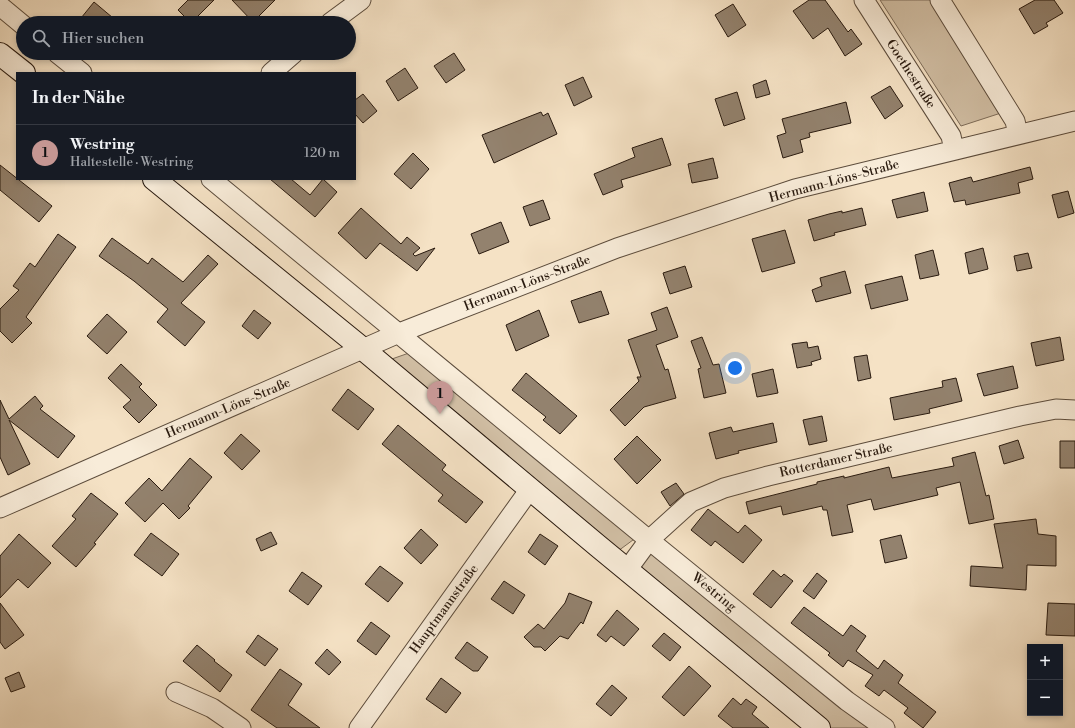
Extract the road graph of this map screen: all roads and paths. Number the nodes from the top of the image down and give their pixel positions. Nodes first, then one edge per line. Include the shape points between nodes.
1 (362, 0) edge
2 (864, 0) edge
3 (940, 0) edge
4 (0, 6) edge
5 (340, 16) edge
6 (16, 19) edge
7 (0, 54) edge
8 (66, 60) edge
9 (286, 60) edge
10 (23, 72) edge
11 (81, 72) edge
12 (272, 72) edge
13 (1075, 121) edge
14 (1018, 134) junction
15 (954, 150) junction
16 (212, 180) edge
17 (162, 181) edge
18 (399, 333) junction
19 (363, 349) junction
20 (1075, 410) edge
21 (530, 489) junction
22 (0, 508) edge
23 (649, 540) junction
24 (627, 570) junction
25 (176, 692) dead end
26 (241, 728) edge
27 (358, 728) edge
28 (819, 728) edge
29 (885, 728) edge

1 - 5 street
2 - 15 street, Goethestraße via 950,136
3 - 14 street via 1015,121
4 - 6 street
7 - 10 street
8 - 11 street
9 - 12 street
13 - 14 street, Hermann-Löns-Straße
14 - 15 street, Hermann-Löns-Straße
15 - 18 street, Hermann-Löns-Straße via 795,189 716,214 617,248
16 - 18 street, Westring
17 - 19 street
18 - 19 street, Hermann-Löns-Straße
18 - 23 street, Westring
19 - 21 street
19 - 22 street, Hermann-Löns-Straße
20 - 23 street, Rotterdamer Straße via 1056,409 1020,416 724,488 691,502
21 - 24 street
21 - 27 street, Hauptmannstraße
23 - 24 street, Rotterdamer Straße
23 - 29 street, Westring via 847,701
24 - 28 street
25 - 26 street via 212,708

